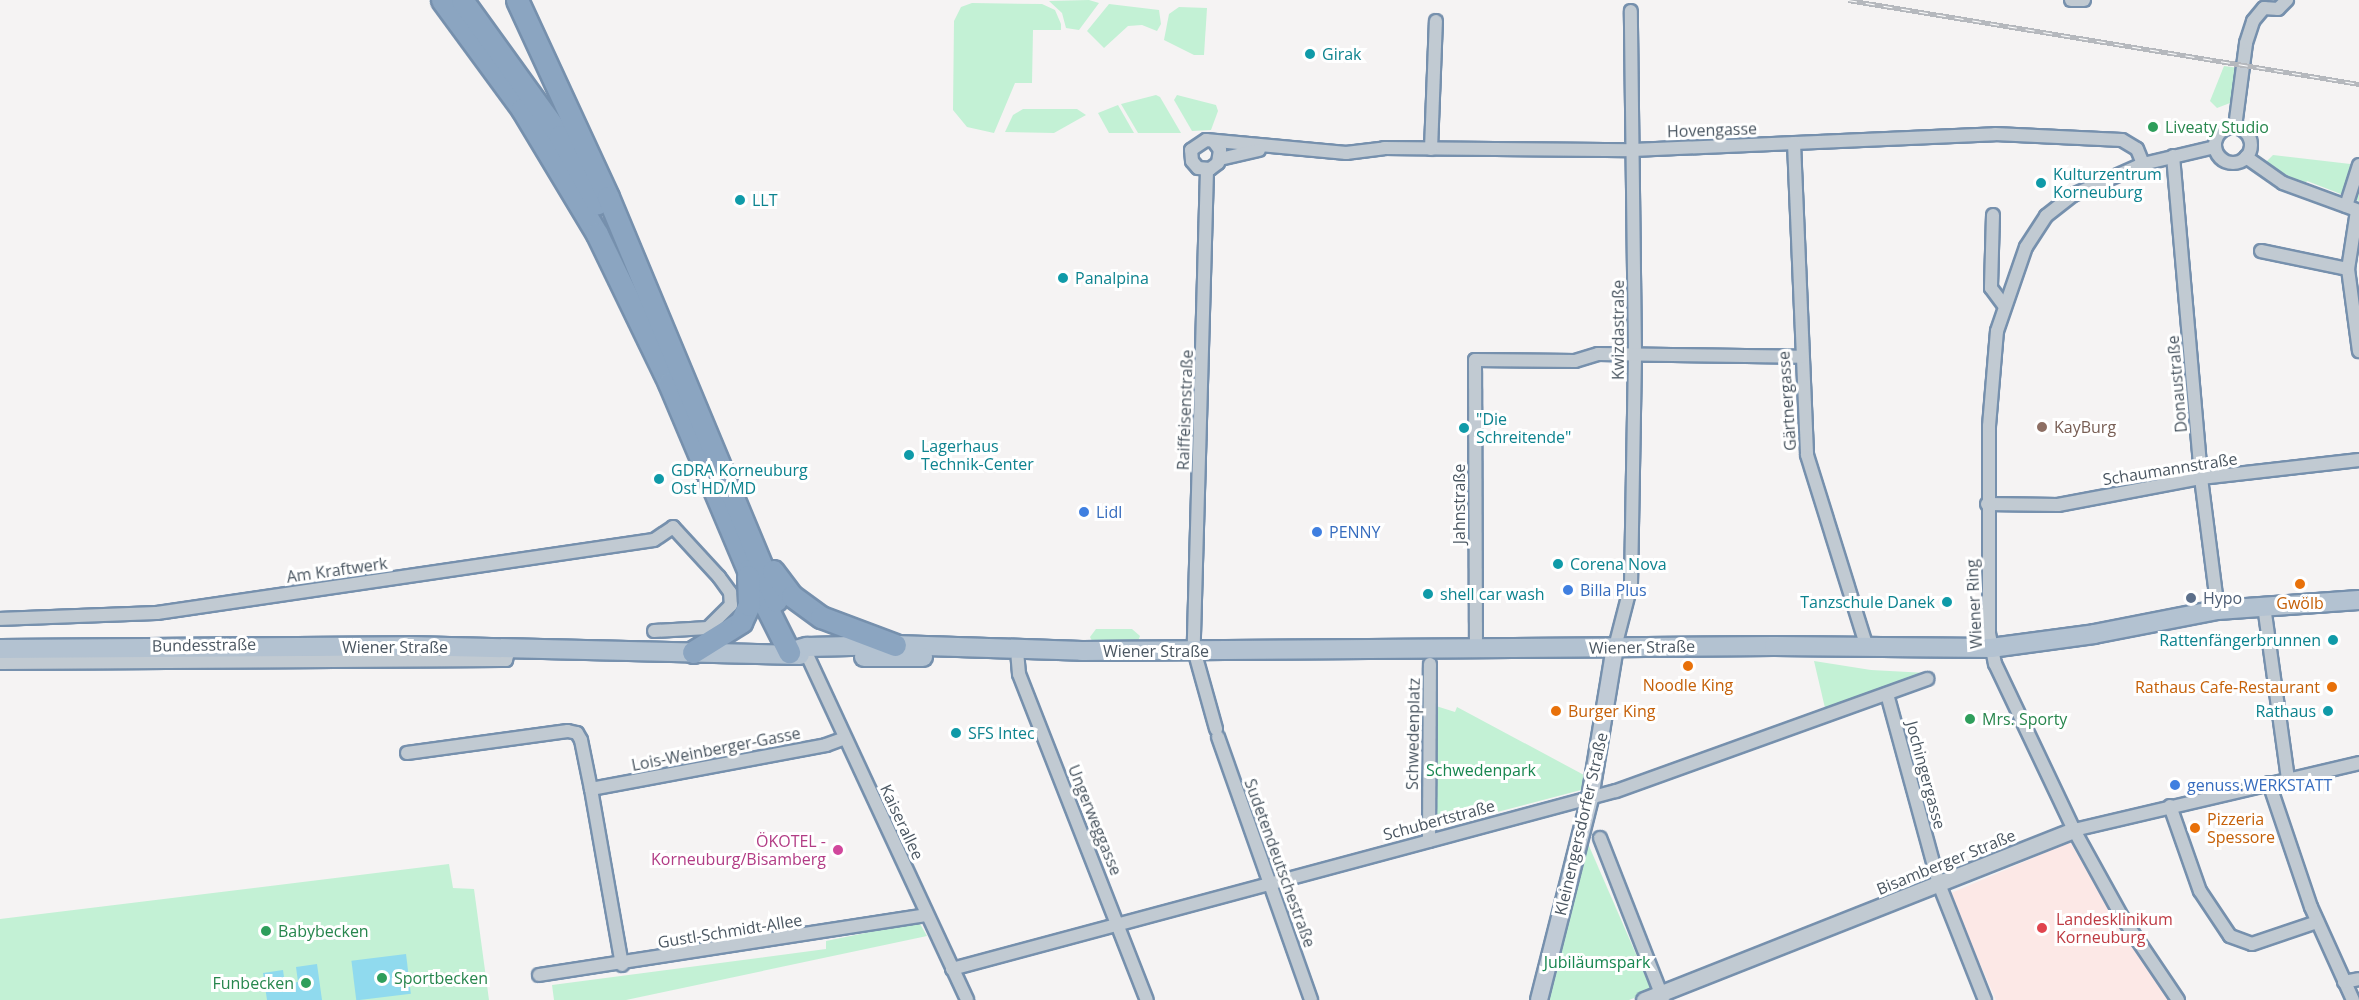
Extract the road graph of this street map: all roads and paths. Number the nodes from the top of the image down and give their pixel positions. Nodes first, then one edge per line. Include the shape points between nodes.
1 (442, 0) edge
2 (462, 0) edge
3 (517, 0) edge
4 (2071, 0) edge
5 (2084, 0) edge
6 (2287, 0) edge
7 (2261, 4) edge
8 (1631, 10) dead end
9 (1436, 21) dead end
10 (2235, 127) junction
11 (1214, 142) junction
12 (1794, 144) junction
13 (2216, 147) junction
14 (1269, 148) junction
15 (1431, 149) junction
16 (1633, 150) junction
17 (2174, 156) junction
18 (2246, 157) junction
19 (1220, 159) junction
20 (2143, 164) junction
21 (2359, 165) edge
22 (1207, 170) junction
23 (2354, 209) edge
24 (1993, 215) dead end
25 (2261, 250) dead end
26 (634, 262) junction
27 (2348, 269) junction
28 (2004, 305) junction
29 (2359, 351) edge
30 (1635, 354) junction
31 (1801, 357) junction
32 (2359, 460) edge
33 (2202, 478) junction
34 (1987, 504) junction
35 (759, 551) junction
36 (748, 570) junction
37 (2359, 600) edge
38 (2264, 606) junction
39 (2218, 610) junction
40 (0, 619) edge
41 (654, 631) dead end
42 (895, 645) junction
43 (1615, 647) junction
44 (1476, 648) junction
45 (1867, 648) junction
46 (1991, 648) junction
47 (0, 649) edge
48 (1194, 650) junction
49 (1017, 651) junction
50 (693, 652) junction
51 (408, 653) junction
52 (803, 659) junction
53 (0, 663) edge
54 (1430, 664) dead end
55 (1927, 679) dead end
56 (1887, 694) junction
57 (845, 738) junction
58 (407, 753) dead end
59 (2359, 763) edge
60 (2288, 779) junction
61 (2269, 783) junction
62 (591, 789) junction
63 (1590, 798) junction
64 (2170, 806) junction
65 (2074, 830) junction
66 (1600, 838) dead end
67 (1429, 841) junction
68 (1270, 882) junction
69 (1939, 884) junction
70 (927, 915) junction
71 (1117, 922) junction
72 (2317, 922) junction
73 (622, 964) junction
74 (952, 969) junction
75 (539, 975) dead end
76 (2359, 979) edge
77 (2344, 982) junction
78 (1662, 997) edge
79 (967, 1000) edge
80 (1147, 1000) edge
81 (1311, 1000) edge
82 (1539, 1000) edge
83 (1644, 1000) edge
84 (1985, 1000) edge
85 (2178, 1000) edge
86 (2353, 1000) edge

1 - 36 highway via 522,109 597,234 669,383
2 - 26 highway via 560,136
3 - 26 highway via 582,137
4 - 5 street
6 - 7 street via 2278,9
7 - 10 street via 2246,43
8 - 16 street, Kwizdastraße
9 - 15 street
10 - 13 street via 2220,133
10 - 18 street via 2249,137
11 - 14 street, Hovengasse
11 - 19 street
11 - 22 street, Hovengasse via 1202,140 1191,150 1193,164
12 - 16 street, Hovengasse
12 - 20 street, Hovengasse via 2018,134 2122,140 2136,149
12 - 31 street, Gärtnergasse
13 - 17 street, Wiener Ring
13 - 18 street via 2227,162
14 - 15 street, Hovengasse via 1346,153 1384,148
14 - 19 street, Hovengasse
15 - 16 street, Hovengasse
16 - 30 street, Kwizdastraße
17 - 20 street, Wiener Ring
17 - 33 street, Donaustraße
18 - 23 street via 2283,183
19 - 22 street
20 - 28 street, Wiener Ring via 2073,195 2046,216 2026,247
21 - 23 street
22 - 48 street, Raiffeisenstraße
23 - 27 street
24 - 28 street via 1991,288
25 - 27 street
26 - 35 highway
27 - 29 street
28 - 34 street, Wiener Ring via 1992,359
30 - 31 street
30 - 43 street, Kwizdastraße via 1631,585
30 - 44 street, Jahnstraße via 1598,354 1575,361 1475,360
31 - 45 street, Gärtnergasse via 1807,455
32 - 33 street, Schaumannstraße
33 - 34 street, Schaumannstraße via 2058,505
33 - 39 street, Donaustraße
34 - 46 street, Wiener Ring
35 - 42 highway via 805,607 838,625
35 - 52 highway
36 - 50 highway via 750,596 741,622
36 - 52 highway
37 - 38 main road, Wiener Straße
38 - 39 main road, Wiener Straße
38 - 60 street
39 - 46 main road, Wiener Straße via 2084,636
40 - 41 street, Am Kraftwerk via 158,613 654,540 673,527 719,577 730,592 731,605 708,628
42 - 49 main road, Wiener Straße via 993,646
42 - 52 main road, Wiener Straße via 807,647
43 - 44 main road, Wiener Straße
43 - 45 main road, Wiener Straße
43 - 63 main road, Kleinengersdorfer Straße
44 - 48 main road, Wiener Straße
45 - 46 main road, Wiener Straße
46 - 65 street, Wiener Ring
47 - 51 main road, Wiener Straße
48 - 49 main road, Wiener Straße
48 - 68 street, Sudetendeutschestraße via 1217,733
49 - 52 main road, Wiener Straße via 992,657
49 - 71 street, Ungerweggasse via 1019,674
50 - 51 main road, Wiener Straße via 509,649
50 - 52 main road, Wiener Straße
51 - 53 street, Bundesstraße
52 - 57 street, Kaiserallee
54 - 67 street, Schwedenplatz
55 - 56 street, Schubertstraße
56 - 63 street, Schubertstraße
56 - 69 street, Jochingergasse
57 - 62 street, Lois-Weinberger-Gasse via 826,745
57 - 70 street, Kaiserallee
58 - 62 street via 568,731 577,733 581,740
59 - 60 street, Bisamberger Straße
60 - 61 street, Bisamberger Straße
61 - 64 street, Bisamberger Straße
61 - 72 street
62 - 73 street
63 - 67 street, Schubertstraße
63 - 82 main road, Kleinengersdorfer Straße
64 - 65 street, Bisamberger Straße
64 - 72 street via 2210,910 2240,942 2263,941
65 - 69 street, Bisamberger Straße
65 - 85 street, Wiener Ring via 2122,917
66 - 78 street
67 - 68 street, Schubertstraße
68 - 71 street, Schubertstraße
68 - 81 street, Sudetendeutschestraße
69 - 78 street, Bisamberger Straße
69 - 84 street, Jochingergasse
70 - 73 street, Gustl-Schmidt-Allee
70 - 74 street, Kaiserallee
71 - 74 street, Schubertstraße
71 - 80 street, Ungerweggasse
72 - 77 street
73 - 75 street, Gustl-Schmidt-Allee
74 - 79 street, Kaiserallee
76 - 77 street
77 - 86 street
78 - 83 street, Bisamberger Straße

